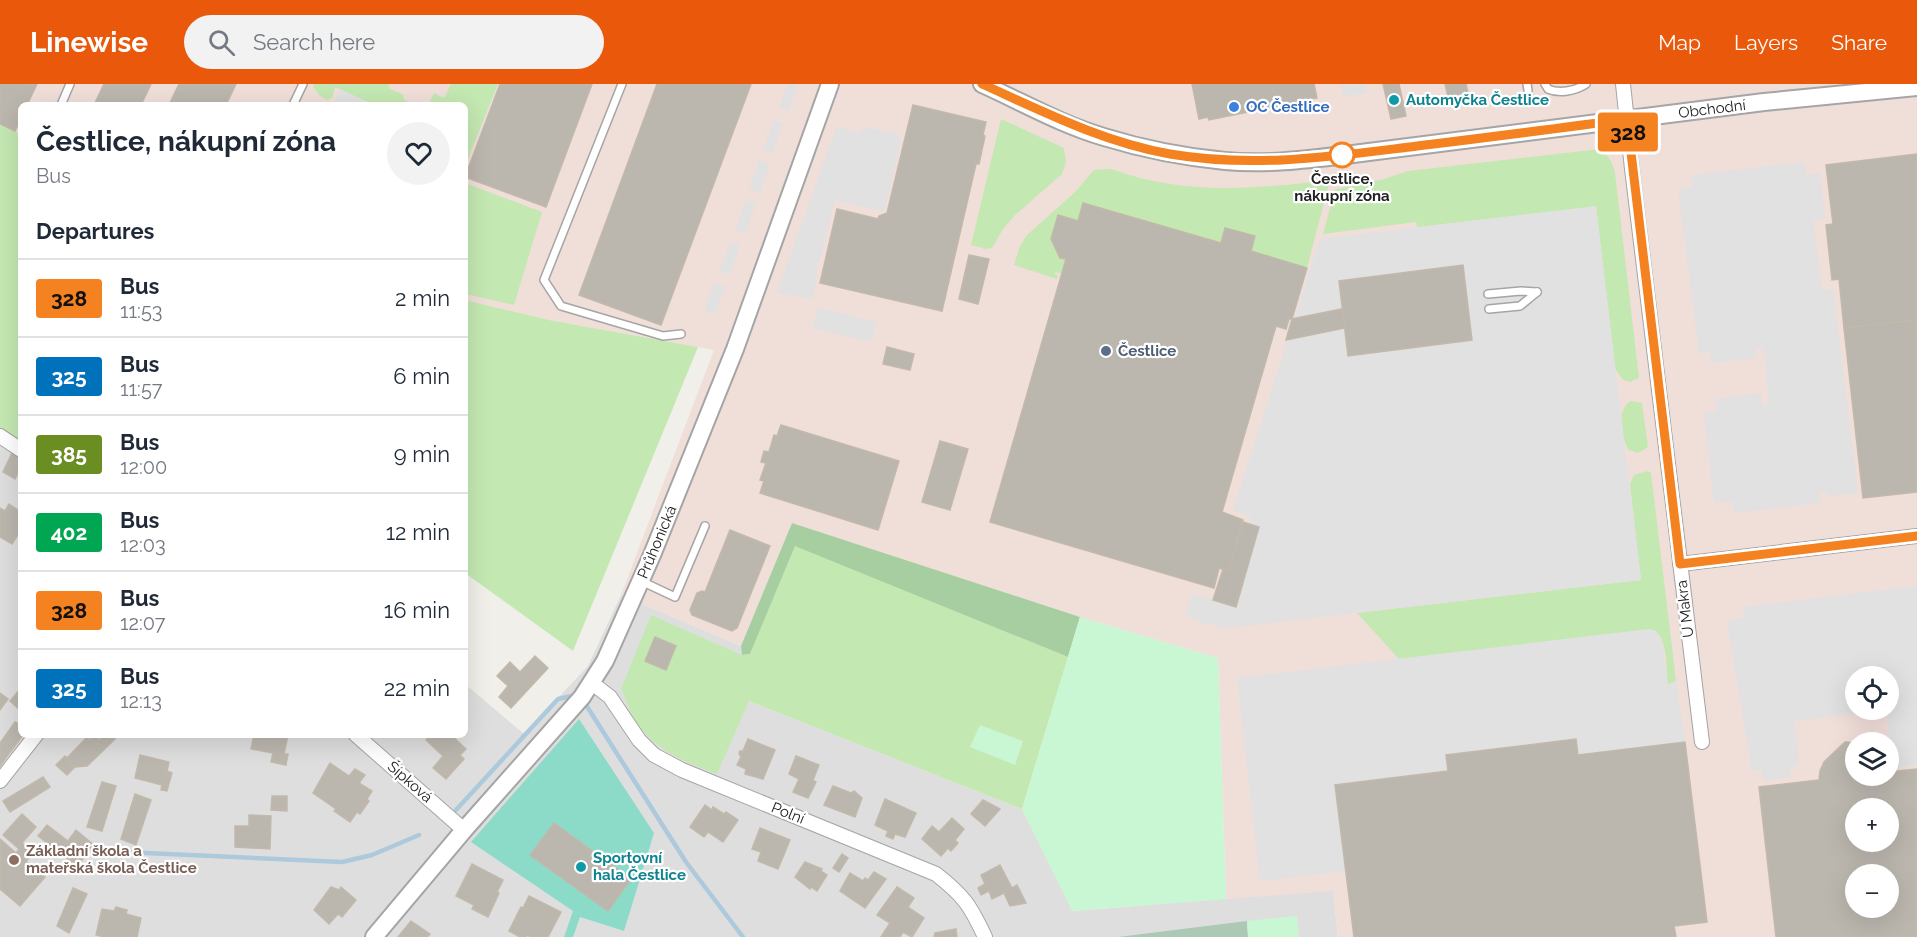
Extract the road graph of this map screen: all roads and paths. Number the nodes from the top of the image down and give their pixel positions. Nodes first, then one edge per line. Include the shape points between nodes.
1 (70, 84) edge
2 (303, 84) edge
3 (622, 84) edge
4 (830, 84) edge
5 (982, 84) edge
6 (1545, 84) edge
7 (1586, 84) edge
8 (1623, 84) edge
9 (1917, 87) edge
10 (61, 102) edge
11 (294, 102) edge
12 (1627, 119) junction
13 (1488, 294) dead end
14 (1489, 309) dead end
15 (681, 334) dead end
16 (0, 436) edge
17 (18, 448) edge
18 (705, 526) dead end
19 (1917, 536) edge
20 (1680, 564) junction
21 (641, 581) junction
22 (592, 683) junction
23 (34, 738) edge
24 (359, 738) edge
25 (1702, 742) dead end
26 (0, 781) edge
27 (464, 830) junction
28 (374, 937) edge
29 (986, 937) edge

1 - 10 lane
2 - 11 lane
3 - 15 lane via 544,280 561,306 663,336
4 - 21 street, Průhonická via 735,349
5 - 12 street, Obchodní via 1103,137 1168,153 1227,161 1342,156
6 - 7 lane via 1557,93
8 - 12 street, U Makra
9 - 12 street, Obchodní
12 - 20 street, U Makra
13 - 14 lane via 1538,292 1520,306
16 - 17 street
18 - 21 lane via 675,597
19 - 20 street
20 - 25 street, U Makra
21 - 22 street, Průhonická via 615,643
22 - 27 street, Průhonická
22 - 29 street, Polní via 610,697 654,755 936,874 961,894
23 - 26 street
24 - 27 street, Šípková
27 - 28 street, Průhonická

